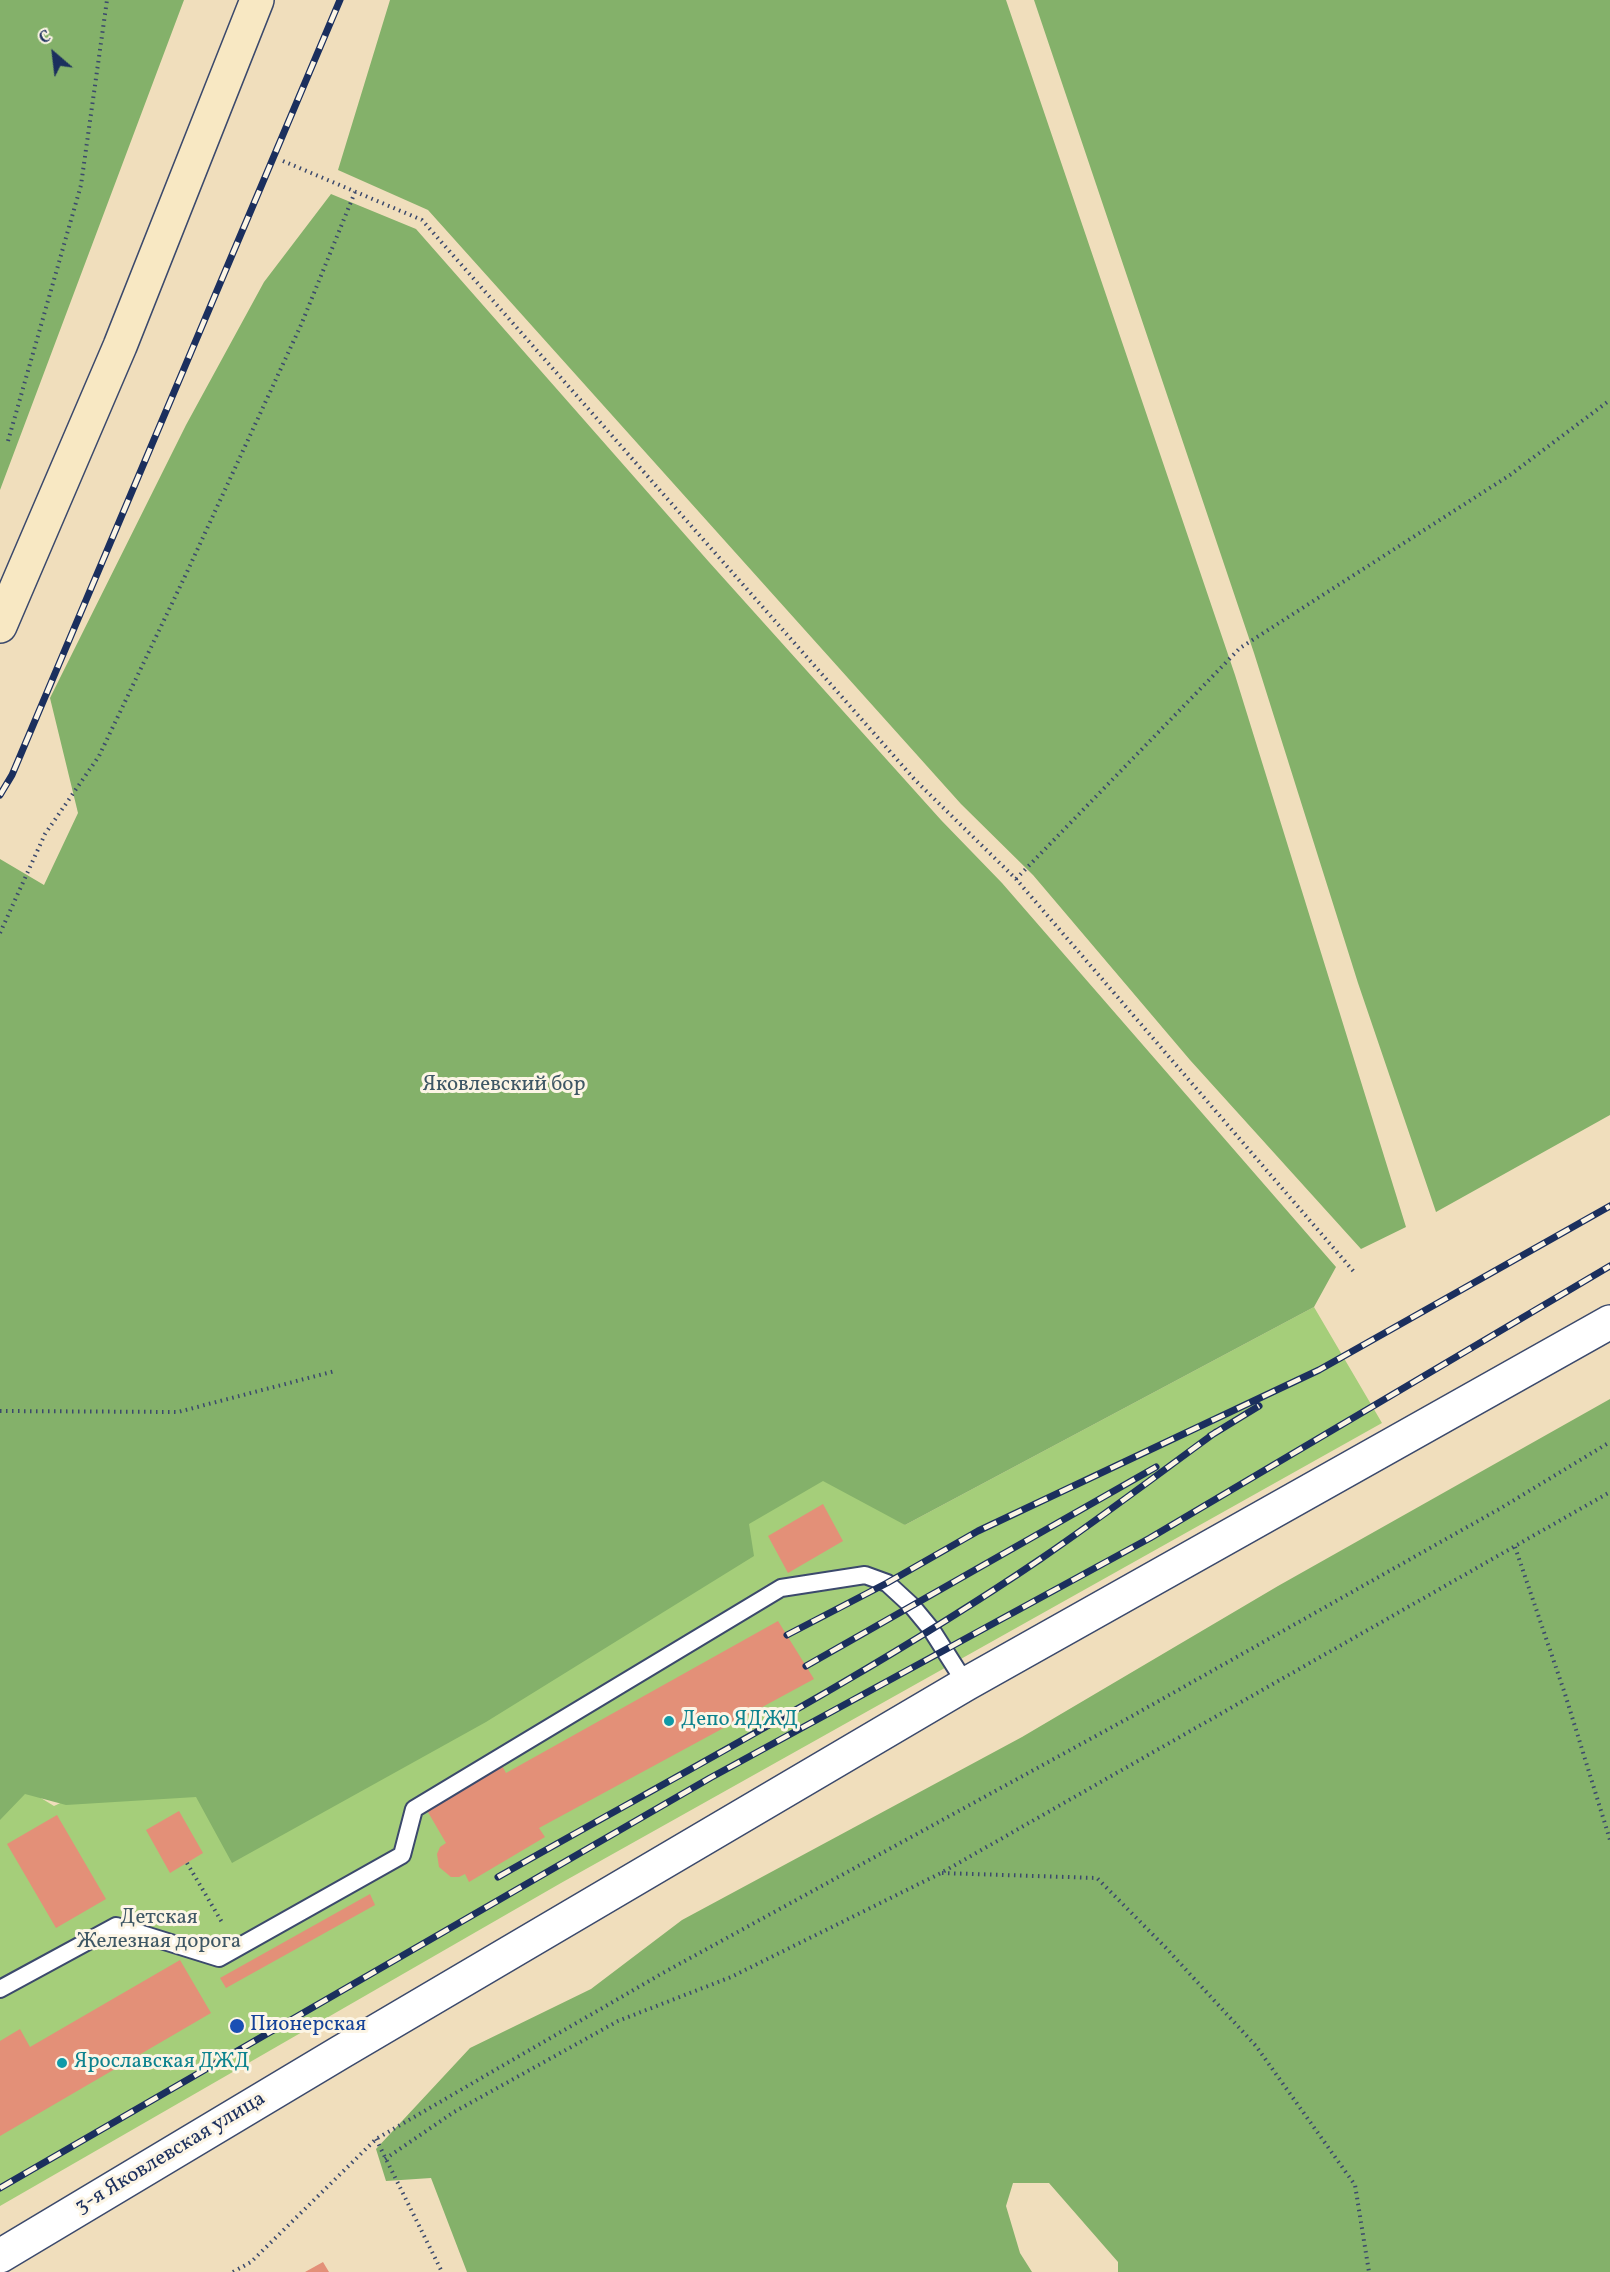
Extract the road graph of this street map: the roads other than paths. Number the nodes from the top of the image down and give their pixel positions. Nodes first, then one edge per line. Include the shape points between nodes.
1 (257, 0) edge
2 (0, 626) edge
3 (1610, 1322) edge
4 (966, 1684) junction
5 (0, 1989) edge
6 (0, 2256) edge

1 - 2 main road via 120,346
3 - 4 street, 3-я Яковлевская улица
4 - 5 lane via 931,1629 887,1582 865,1575 782,1588 414,1809 402,1855 219,1958 116,1926
4 - 6 street, 3-я Яковлевская улица

